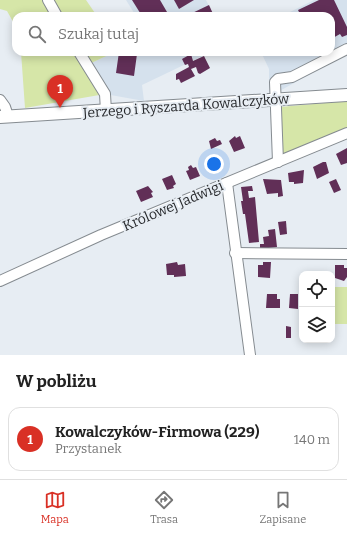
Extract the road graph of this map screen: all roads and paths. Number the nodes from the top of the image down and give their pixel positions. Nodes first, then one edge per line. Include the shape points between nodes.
1 (48, 0) edge
2 (55, 12) edge
3 (347, 49) edge
4 (335, 55) edge
5 (81, 56) edge
6 (333, 56) edge
7 (347, 95) edge
8 (0, 100) edge
9 (275, 100) junction
10 (106, 111) junction
11 (4, 116) edge
12 (347, 133) edge
13 (278, 162) junction
14 (227, 183) junction
15 (235, 253) junction
16 (347, 254) edge
17 (0, 281) edge
18 (250, 355) edge

1 - 2 street
3 - 4 street
5 - 10 street via 105,94
6 - 9 street via 292,77 278,79 275,82
7 - 9 main road, Jerzego i Ryszarda Kowalczyków
8 - 11 street via 5,107
9 - 10 main road, Jerzego i Ryszarda Kowalczyków
9 - 13 street
10 - 11 main road, Jerzego i Ryszarda Kowalczyków
12 - 13 street, Królowej Jadwigi
13 - 14 street, Królowej Jadwigi
14 - 15 street
14 - 17 street, Królowej Jadwigi via 101,235
15 - 16 street
15 - 18 street

